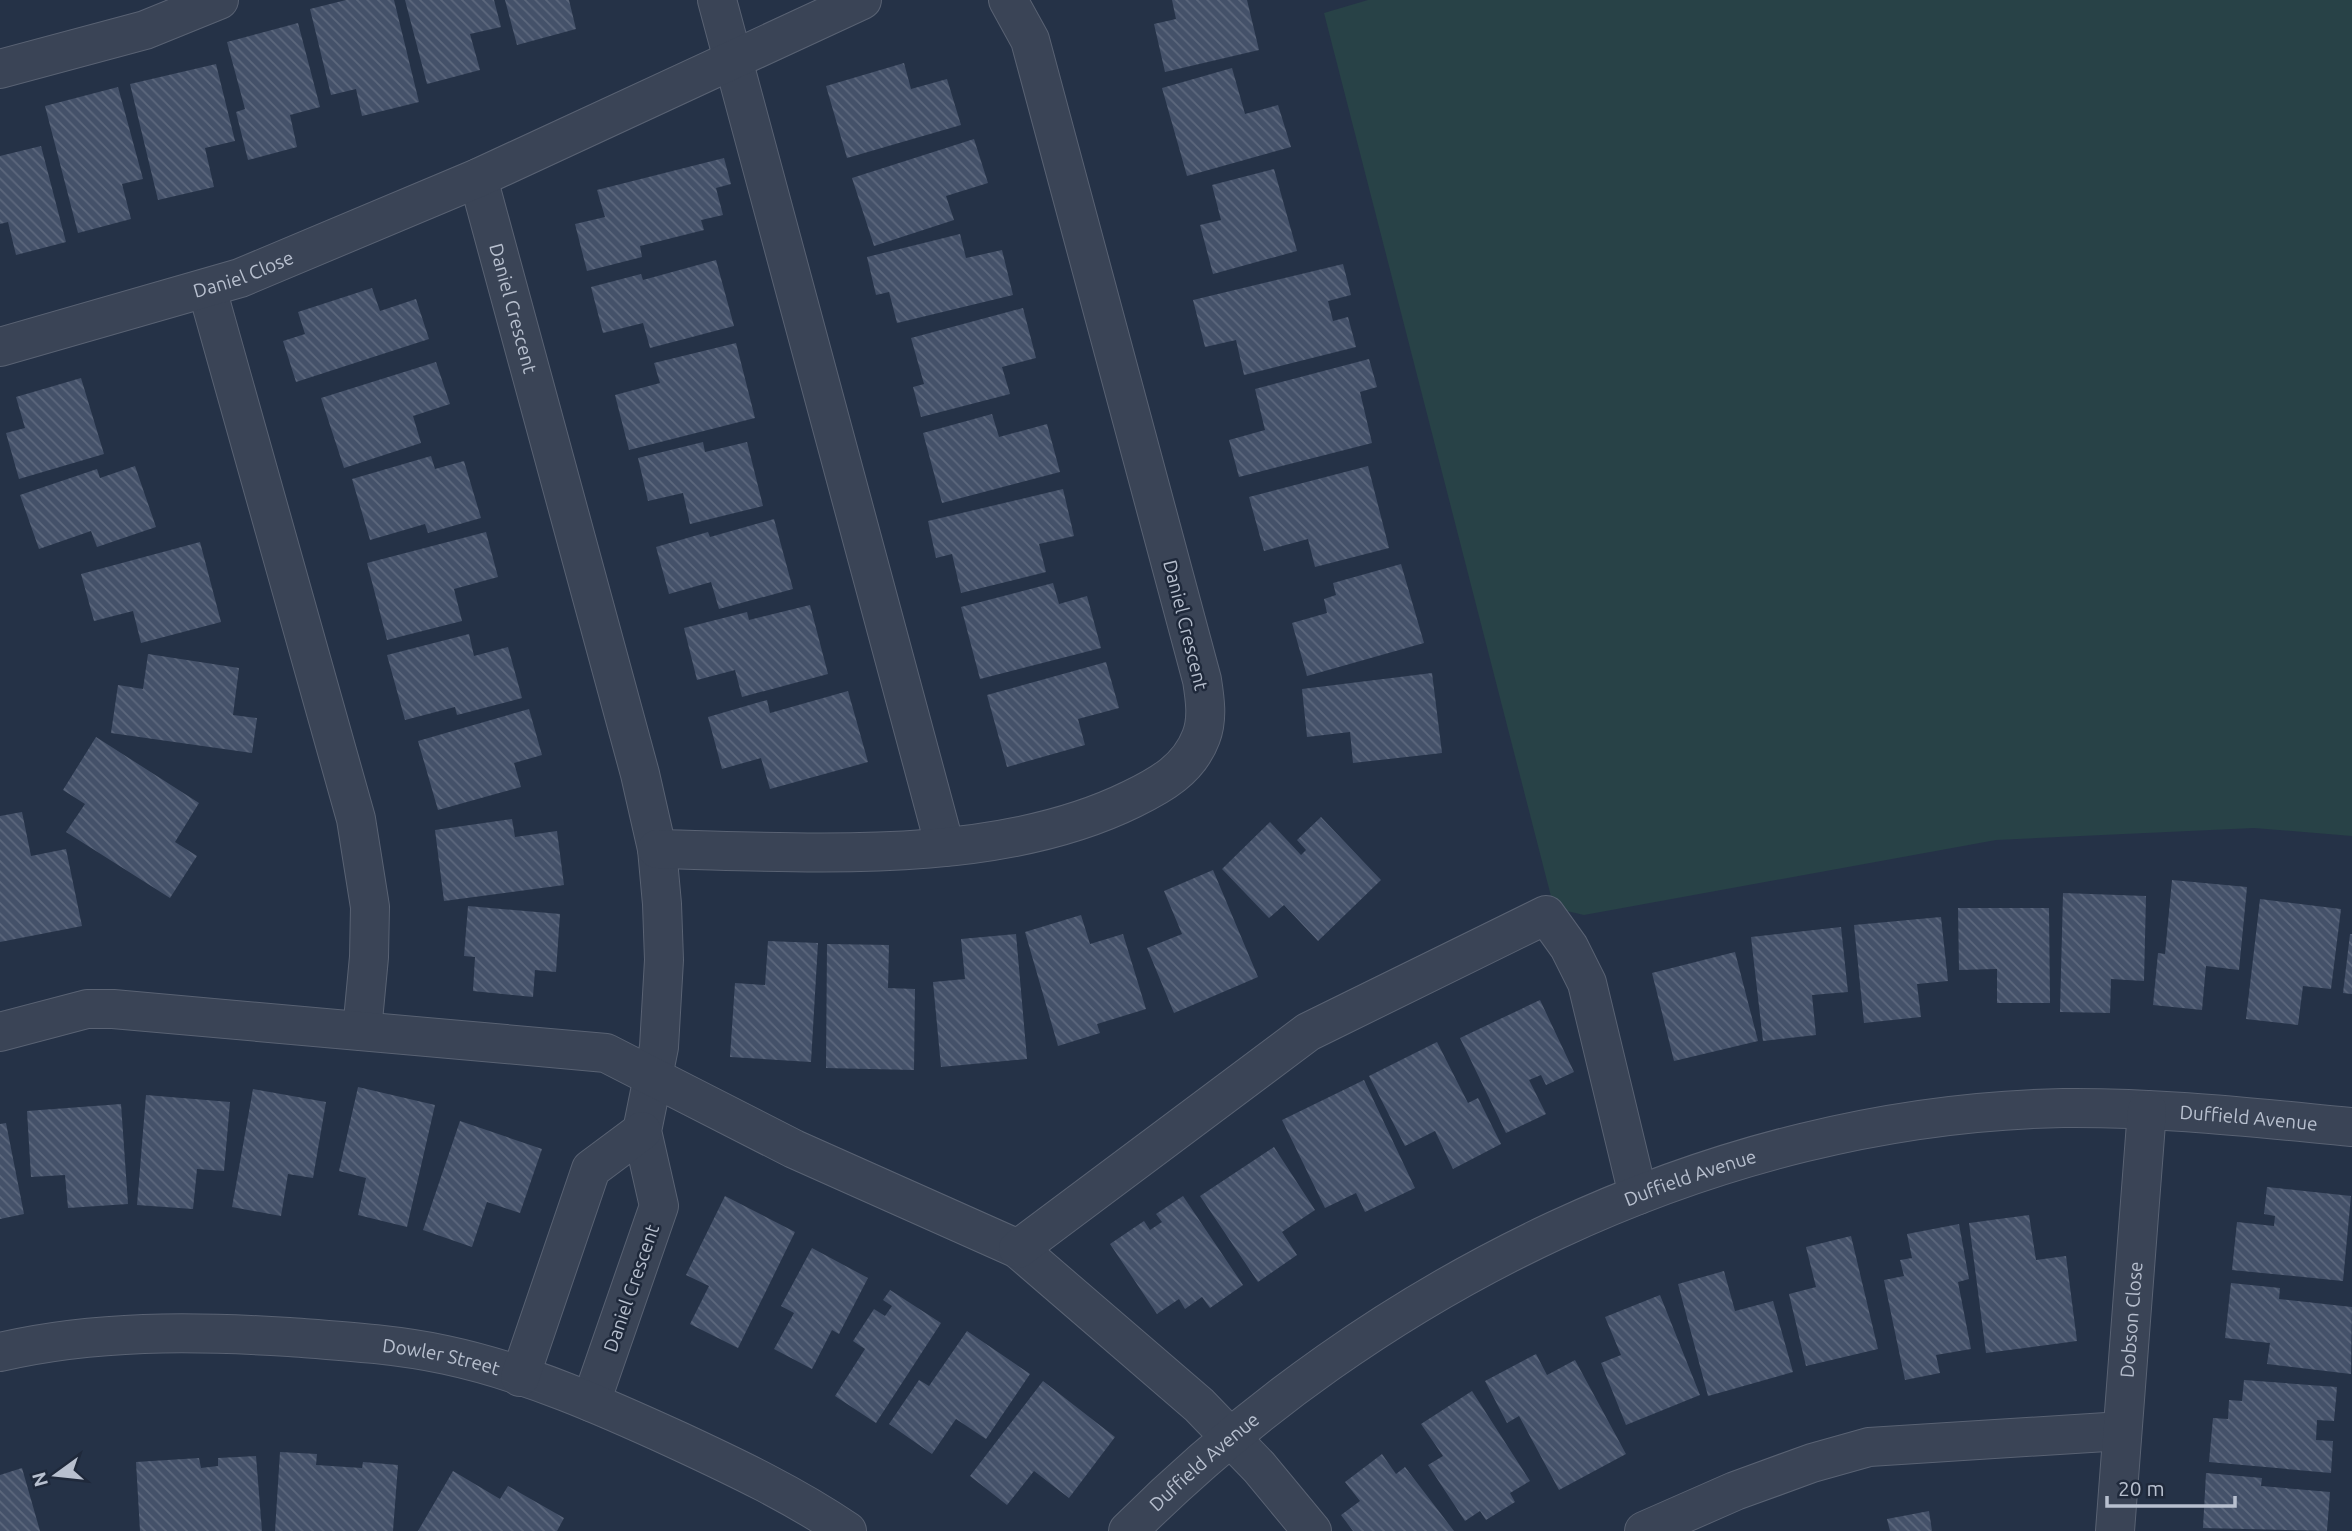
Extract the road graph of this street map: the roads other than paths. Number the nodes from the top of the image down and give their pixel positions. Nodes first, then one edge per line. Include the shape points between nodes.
1 (219, 0) edge
2 (717, 0) edge
3 (862, 0) edge
4 (1009, 0) edge
5 (734, 57) junction
6 (0, 69) edge
7 (478, 178) junction
8 (206, 289) junction
9 (0, 347) edge
10 (945, 847) junction
11 (657, 849) junction
12 (362, 1031) junction
13 (0, 1032) edge
14 (653, 1075) junction
15 (2147, 1110) junction
16 (2352, 1127) edge
17 (642, 1131) junction
18 (1638, 1195) junction
19 (1018, 1250) junction
20 (0, 1352) edge
21 (520, 1377) junction
22 (591, 1402) junction
23 (2122, 1431) junction
24 (1231, 1437) junction
25 (847, 1531) edge
26 (1128, 1531) edge
27 (1312, 1531) edge
28 (1644, 1531) edge
29 (2115, 1531) edge

1 - 6 street via 145,30
2 - 5 street
3 - 5 street
4 - 10 street, Daniel Crescent via 1030,40 1199,670 1206,711 1201,737 1186,762 1164,784 1068,824
5 - 7 street
5 - 10 street
7 - 8 street, Daniel Close
7 - 11 street, Daniel Crescent
8 - 9 street, Daniel Close
8 - 12 street via 356,818 370,907
10 - 11 street, Daniel Crescent
11 - 14 street, Daniel Crescent via 664,960
12 - 13 street via 87,1009
12 - 14 street via 607,1052
14 - 17 street, Daniel Crescent
14 - 19 street via 794,1149
15 - 16 street, Duffield Avenue
15 - 18 street, Duffield Avenue via 2062,1108 1908,1124 1788,1148
15 - 23 street, Dobson Close
17 - 21 street via 590,1169
17 - 22 street, Daniel Crescent via 659,1206
18 - 19 street via 1587,984 1546,915 1308,1031
18 - 24 street, Duffield Avenue via 1512,1252 1420,1303 1311,1373
19 - 24 street
20 - 21 street, Dowler Street via 88,1337 202,1332 387,1344
21 - 22 street, Dowler Street
22 - 25 street, Dowler Street via 732,1466
23 - 28 street via 1870,1447 1735,1491
23 - 29 street, Dobson Close
24 - 26 street, Duffield Avenue
24 - 27 street

